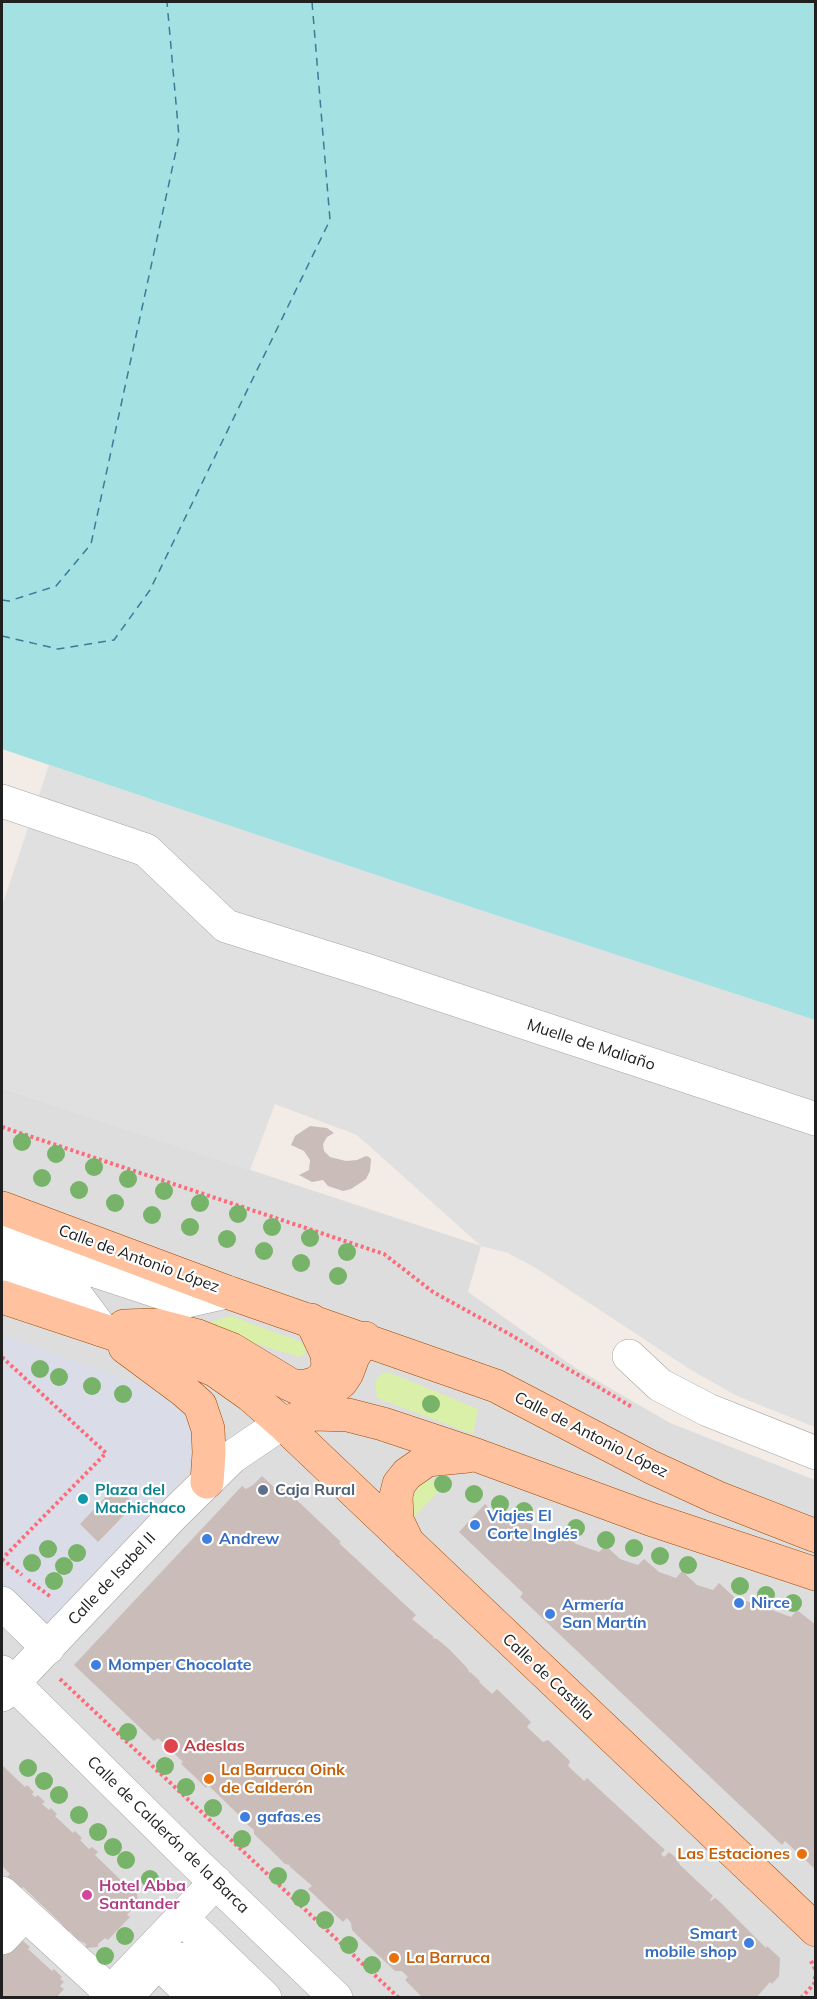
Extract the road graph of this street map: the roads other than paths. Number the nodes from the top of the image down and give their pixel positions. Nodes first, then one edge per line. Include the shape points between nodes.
1 (2, 801) edge
2 (816, 1119) edge
3 (2, 1208) edge
4 (2, 1240) edge
5 (2, 1264) edge
6 (227, 1292) junction
7 (2, 1297) edge
8 (311, 1320) junction
9 (102, 1330) junction
10 (365, 1338) junction
11 (629, 1356) dead end
12 (289, 1384) junction
13 (282, 1423) junction
14 (816, 1453) edge
15 (476, 1455) junction
16 (207, 1482) junction
17 (816, 1536) edge
18 (409, 1546) junction
19 (816, 1574) edge
20 (2, 1603) edge
21 (43, 1653) junction
22 (5, 1683) edge
23 (216, 1882) junction
24 (13, 1904) edge
25 (182, 1918) junction
26 (816, 1930) edge
27 (2, 1938) edge
28 (126, 1985) edge
29 (185, 1997) edge
30 (235, 1998) edge
31 (264, 1998) edge
32 (336, 1998) edge

1 - 2 street, Muelle de Maliaño via 146,850 225,926
3 - 6 main road, Calle de Antonio López
4 - 6 street via 187,1301
5 - 9 street via 72,1290
6 - 8 main road, Calle de Antonio López
7 - 9 main road
8 - 10 main road, Calle de Antonio López
8 - 12 main road via 327,1354 328,1367 316,1383
9 - 12 main road via 135,1325 175,1329 231,1349
9 - 13 main road via 216,1371
9 - 16 main road via 200,1405 208,1429
10 - 12 main road via 347,1373 333,1388 313,1393
10 - 17 main road, Calle de Antonio López via 496,1386 662,1472
11 - 14 street via 660,1385 708,1410
13 - 15 main road via 314,1414 348,1415
13 - 16 street, Calle de Isabel II via 232,1458
13 - 18 main road, Calle de Castilla
15 - 18 main road via 427,1460 399,1484 397,1520
15 - 19 main road
16 - 21 street, Calle de Isabel II
18 - 26 main road, Calle de Castilla
20 - 21 street
21 - 22 street, Calle de Isabel II
22 - 23 street, Calle de Calderón de la Barca
23 - 25 street
23 - 32 street, Calle de Calderón de la Barca
24 - 27 street
24 - 28 street
25 - 28 street
25 - 31 street
28 - 29 street
28 - 30 street via 162,1964 184,1959 202,1967

